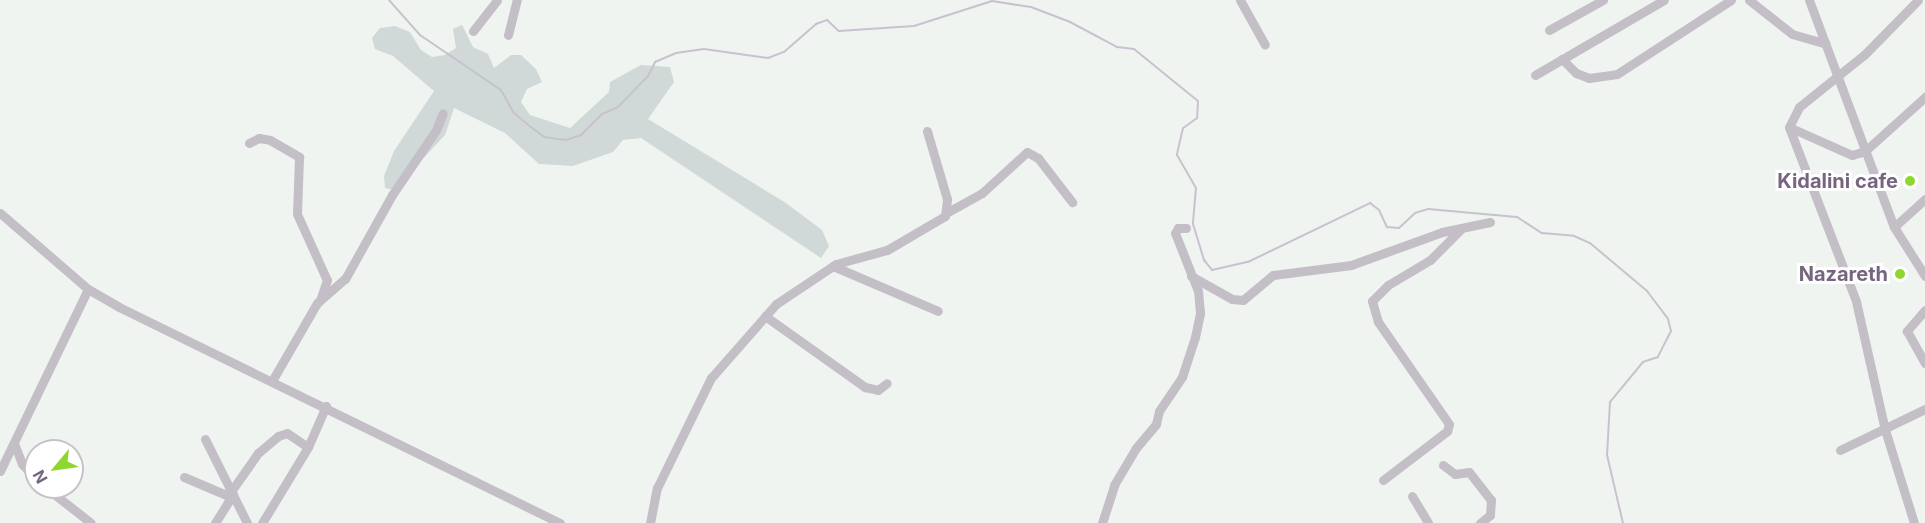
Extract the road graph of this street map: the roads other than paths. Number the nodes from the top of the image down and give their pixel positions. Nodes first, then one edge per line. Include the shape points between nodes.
1 (497, 0) edge
2 (517, 0) edge
3 (1240, 0) edge
4 (1603, 0) edge
5 (1664, 0) edge
6 (1731, 0) edge
7 (1749, 0) edge
8 (1809, 0) edge
9 (1918, 0) edge
10 (1549, 30) dead end
11 (473, 31) dead end
12 (508, 35) dead end
13 (1826, 44) junction
14 (1265, 45) dead end
15 (1562, 59) junction
16 (1838, 74) junction
17 (1534, 75) dead end
18 (1925, 97) edge
19 (443, 113) dead end
20 (1789, 127) junction
21 (927, 132) dead end
22 (249, 143) dead end
23 (1865, 151) junction
24 (1925, 199) edge
25 (1072, 202) dead end
26 (0, 213) edge
27 (946, 213) junction
28 (1490, 222) dead end
29 (1894, 227) junction
30 (1186, 228) dead end
31 (1461, 230) junction
32 (833, 266) junction
33 (1191, 276) junction
34 (1925, 276) edge
35 (88, 289) junction
36 (320, 300) junction
37 (1925, 310) edge
38 (938, 311) dead end
39 (765, 316) junction
40 (1925, 363) edge
41 (272, 381) junction
42 (887, 383) dead end
43 (326, 406) junction
44 (1925, 409) edge
45 (1885, 430) junction
46 (205, 439) dead end
47 (14, 443) junction
48 (308, 447) junction
49 (1840, 450) dead end
50 (22, 464) joint
51 (1443, 465) dead end
52 (2, 467) edge
53 (184, 477) dead end
54 (1383, 480) dead end
55 (232, 494) junction
56 (1412, 496) dead end
57 (60, 499) edge
58 (91, 523) edge
59 (214, 523) edge
60 (247, 523) edge
61 (262, 523) edge
62 (560, 523) edge
63 (650, 523) edge
64 (1102, 523) edge
65 (1428, 523) edge
66 (1480, 523) edge
67 (1914, 523) edge

1 - 11 street
2 - 12 street
3 - 14 street
4 - 10 street
5 - 15 street
6 - 15 street via 1617,74 1588,78 1576,73
7 - 13 street via 1792,34
8 - 13 street
9 - 16 street
13 - 16 street
15 - 17 street
16 - 20 street via 1799,106
16 - 23 street
18 - 23 street
19 - 36 street via 345,279
20 - 23 street via 1848,154
20 - 45 street via 1856,301
21 - 27 street via 947,199
22 - 36 street via 259,138 270,140 299,157 297,214 326,276
23 - 29 street
24 - 29 street
25 - 27 street via 1038,158 1027,152 982,194
26 - 35 street
27 - 32 street via 887,250
28 - 31 street
29 - 34 street
30 - 33 street via 1178,228 1175,233
31 - 33 street via 1442,232 1351,265 1273,275 1243,300 1232,299
31 - 54 street via 1430,260 1388,285 1372,301 1378,322 1449,424 1447,431
32 - 38 street
32 - 39 street via 798,287
33 - 64 street via 1198,291 1200,313 1182,377 1159,411 1156,424 1118,478
35 - 41 street
35 - 47 street
36 - 41 street
37 - 40 street via 1909,325 1907,335
39 - 42 street via 865,387 878,390
39 - 63 street via 711,378 657,488
41 - 43 street
43 - 48 street
43 - 62 street
44 - 45 street
45 - 49 street
45 - 67 street
46 - 55 street
47 - 50 street
47 - 52 street
48 - 55 street via 286,433 278,436 258,453
48 - 61 street
50 - 52 street
51 - 66 street via 1455,474 1469,472 1491,500 1490,515
53 - 55 street
55 - 59 street
55 - 60 street
56 - 65 street
57 - 58 street

